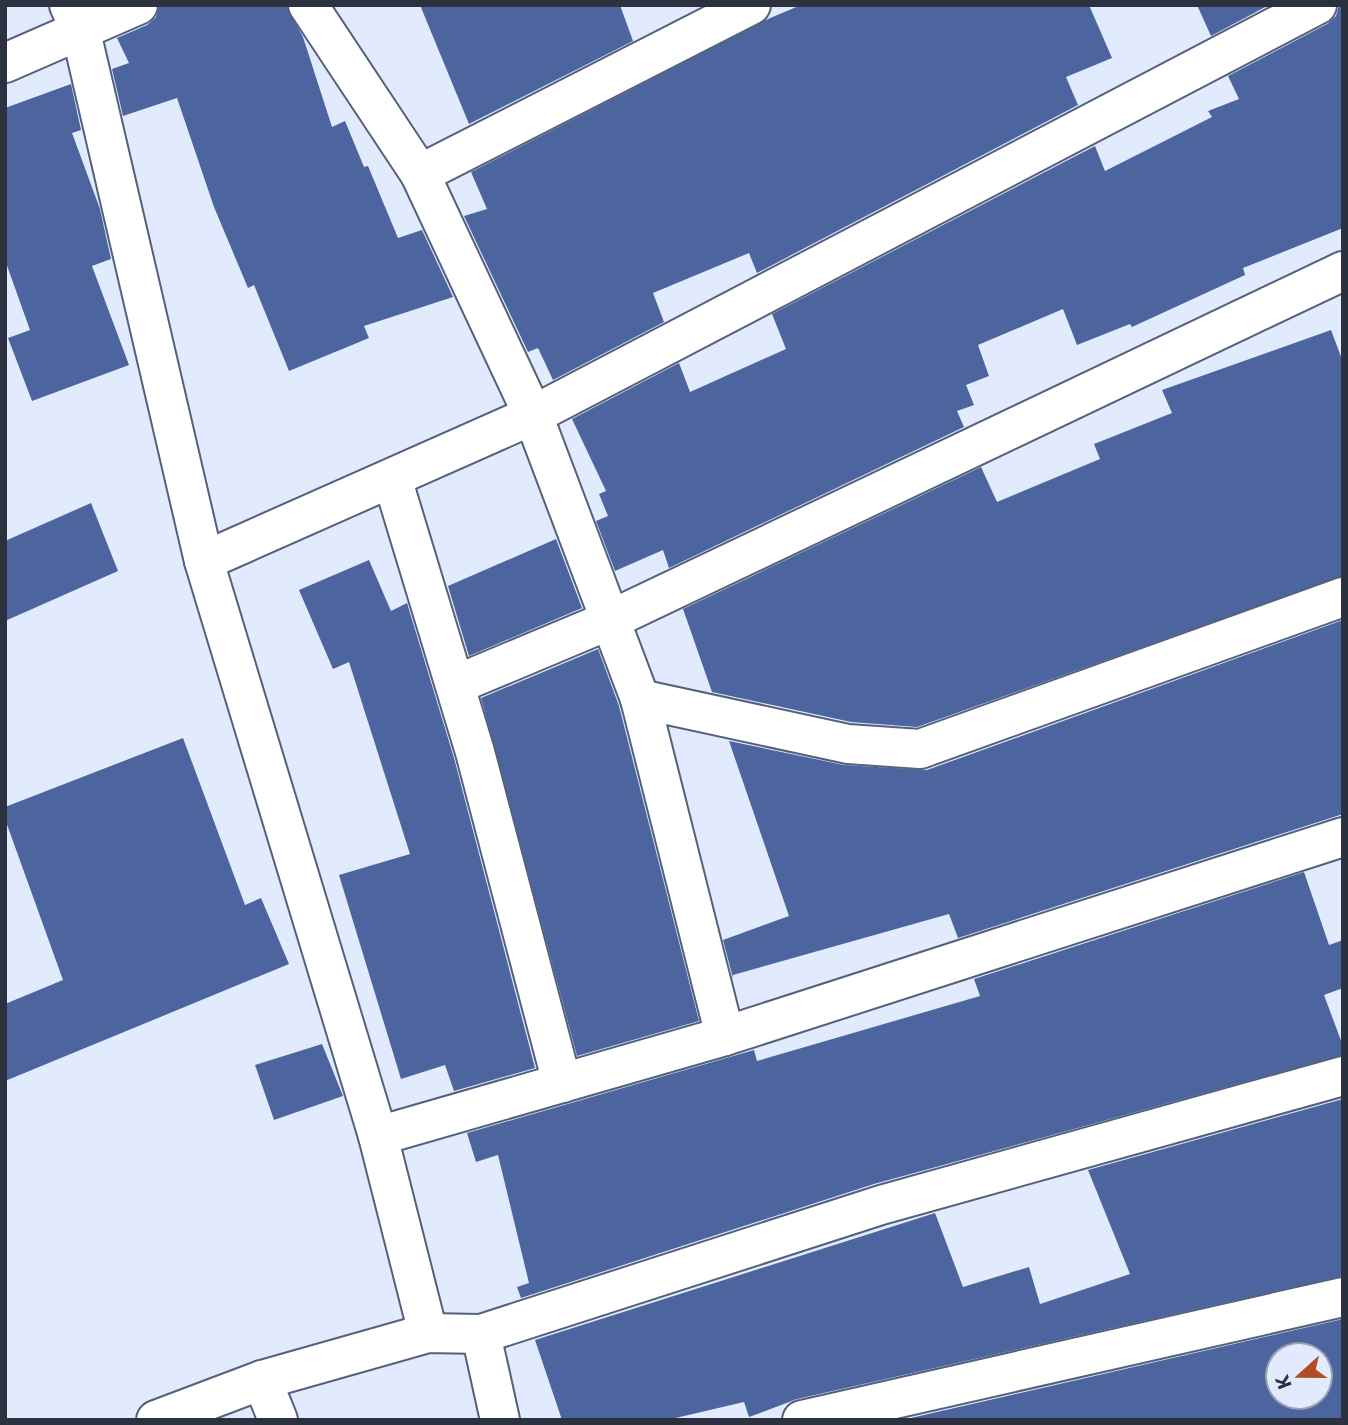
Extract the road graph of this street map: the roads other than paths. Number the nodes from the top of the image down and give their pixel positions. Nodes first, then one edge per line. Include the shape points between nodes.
1 (138, 5) edge
2 (308, 5) edge
3 (751, 5) edge
4 (1317, 5) edge
5 (75, 18) edge
6 (5, 64) edge
7 (420, 174) junction
8 (1343, 271) edge
9 (533, 415) junction
10 (392, 478) junction
11 (204, 561) junction
12 (1343, 597) edge
13 (610, 620) junction
14 (455, 685) junction
15 (640, 699) junction
16 (1343, 837) edge
17 (725, 1036) junction
18 (1343, 1076) edge
19 (562, 1083) junction
20 (379, 1136) junction
21 (1343, 1297) edge
22 (428, 1333) junction
23 (481, 1334) junction
24 (262, 1380) junction
25 (156, 1420) edge
26 (278, 1420) edge
27 (500, 1420) edge
28 (802, 1420) edge

1 - 5 street
2 - 7 street
3 - 7 street
4 - 9 street
5 - 6 street
5 - 11 street
7 - 9 street
8 - 13 street
9 - 10 street
9 - 13 street
10 - 11 street
10 - 14 street
11 - 20 street
12 - 15 street via 920,749 848,744
13 - 14 street
13 - 15 street
14 - 19 street
15 - 17 street
16 - 17 street
17 - 19 street
18 - 23 street via 881,1205
19 - 20 street
20 - 22 street
21 - 28 street
22 - 23 street
22 - 24 street
23 - 27 street
24 - 25 street
24 - 26 street

